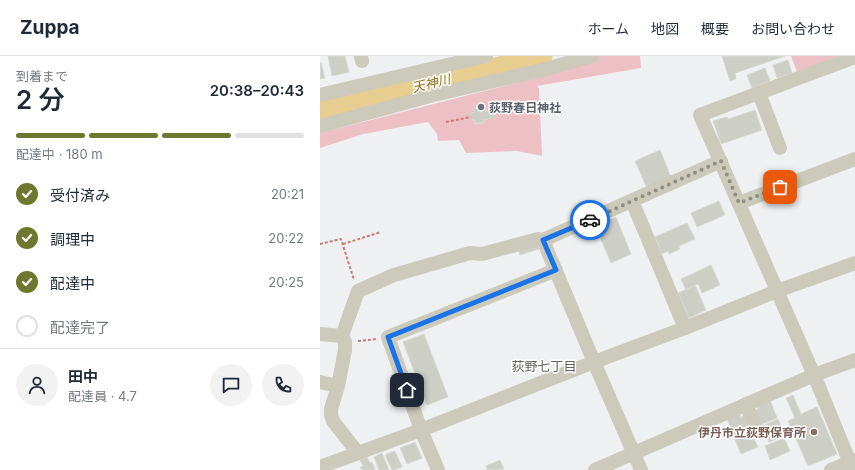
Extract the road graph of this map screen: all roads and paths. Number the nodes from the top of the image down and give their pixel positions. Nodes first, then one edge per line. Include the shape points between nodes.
1 (486, 56) edge
2 (592, 56) edge
3 (855, 57) edge
4 (759, 93) junction
5 (320, 95) edge
6 (471, 117) dead end
7 (446, 122) dead end
8 (320, 126) edge
9 (780, 148) dead end
10 (855, 159) edge
11 (721, 161) junction
12 (632, 201) junction
13 (739, 203) junction
14 (381, 232) dead end
15 (543, 240) junction
16 (320, 244) edge
17 (343, 244) junction
18 (855, 262) edge
19 (556, 270) junction
20 (358, 291) junction
21 (777, 291) junction
22 (685, 328) junction
23 (320, 334) edge
24 (388, 337) junction
25 (343, 339) junction
26 (855, 360) edge
27 (594, 362) junction
28 (814, 375) junction
29 (320, 382) edge
30 (338, 386) junction
31 (746, 404) junction
32 (421, 430) junction
33 (758, 432) dead end
34 (358, 453) junction
35 (633, 454) junction
36 (853, 464) edge
37 (320, 467) edge
38 (438, 470) edge
39 (595, 470) edge
40 (641, 470) edge
41 (831, 470) edge

1 - 5 street
2 - 8 street
3 - 4 street
4 - 9 street
4 - 11 street via 700,114
6 - 7 path
10 - 13 street
11 - 12 street
11 - 13 street
12 - 15 street
12 - 22 street
13 - 21 street
14 - 17 path
15 - 19 street
15 - 20 street via 538,239 482,254 470,253 394,275
16 - 17 path via 341,239
17 - 20 path
18 - 21 street
19 - 24 street
19 - 27 street
20 - 25 street
21 - 22 street
21 - 28 street
22 - 27 street
23 - 25 street
24 - 25 path via 364,341
24 - 32 street
25 - 30 street via 345,350
26 - 28 street
27 - 32 street
27 - 35 street
28 - 31 street
28 - 36 street
29 - 30 street
30 - 34 street via 331,415
31 - 33 street
31 - 35 street
32 - 34 street
32 - 38 street
34 - 37 street
35 - 39 street
35 - 40 street
36 - 41 street

